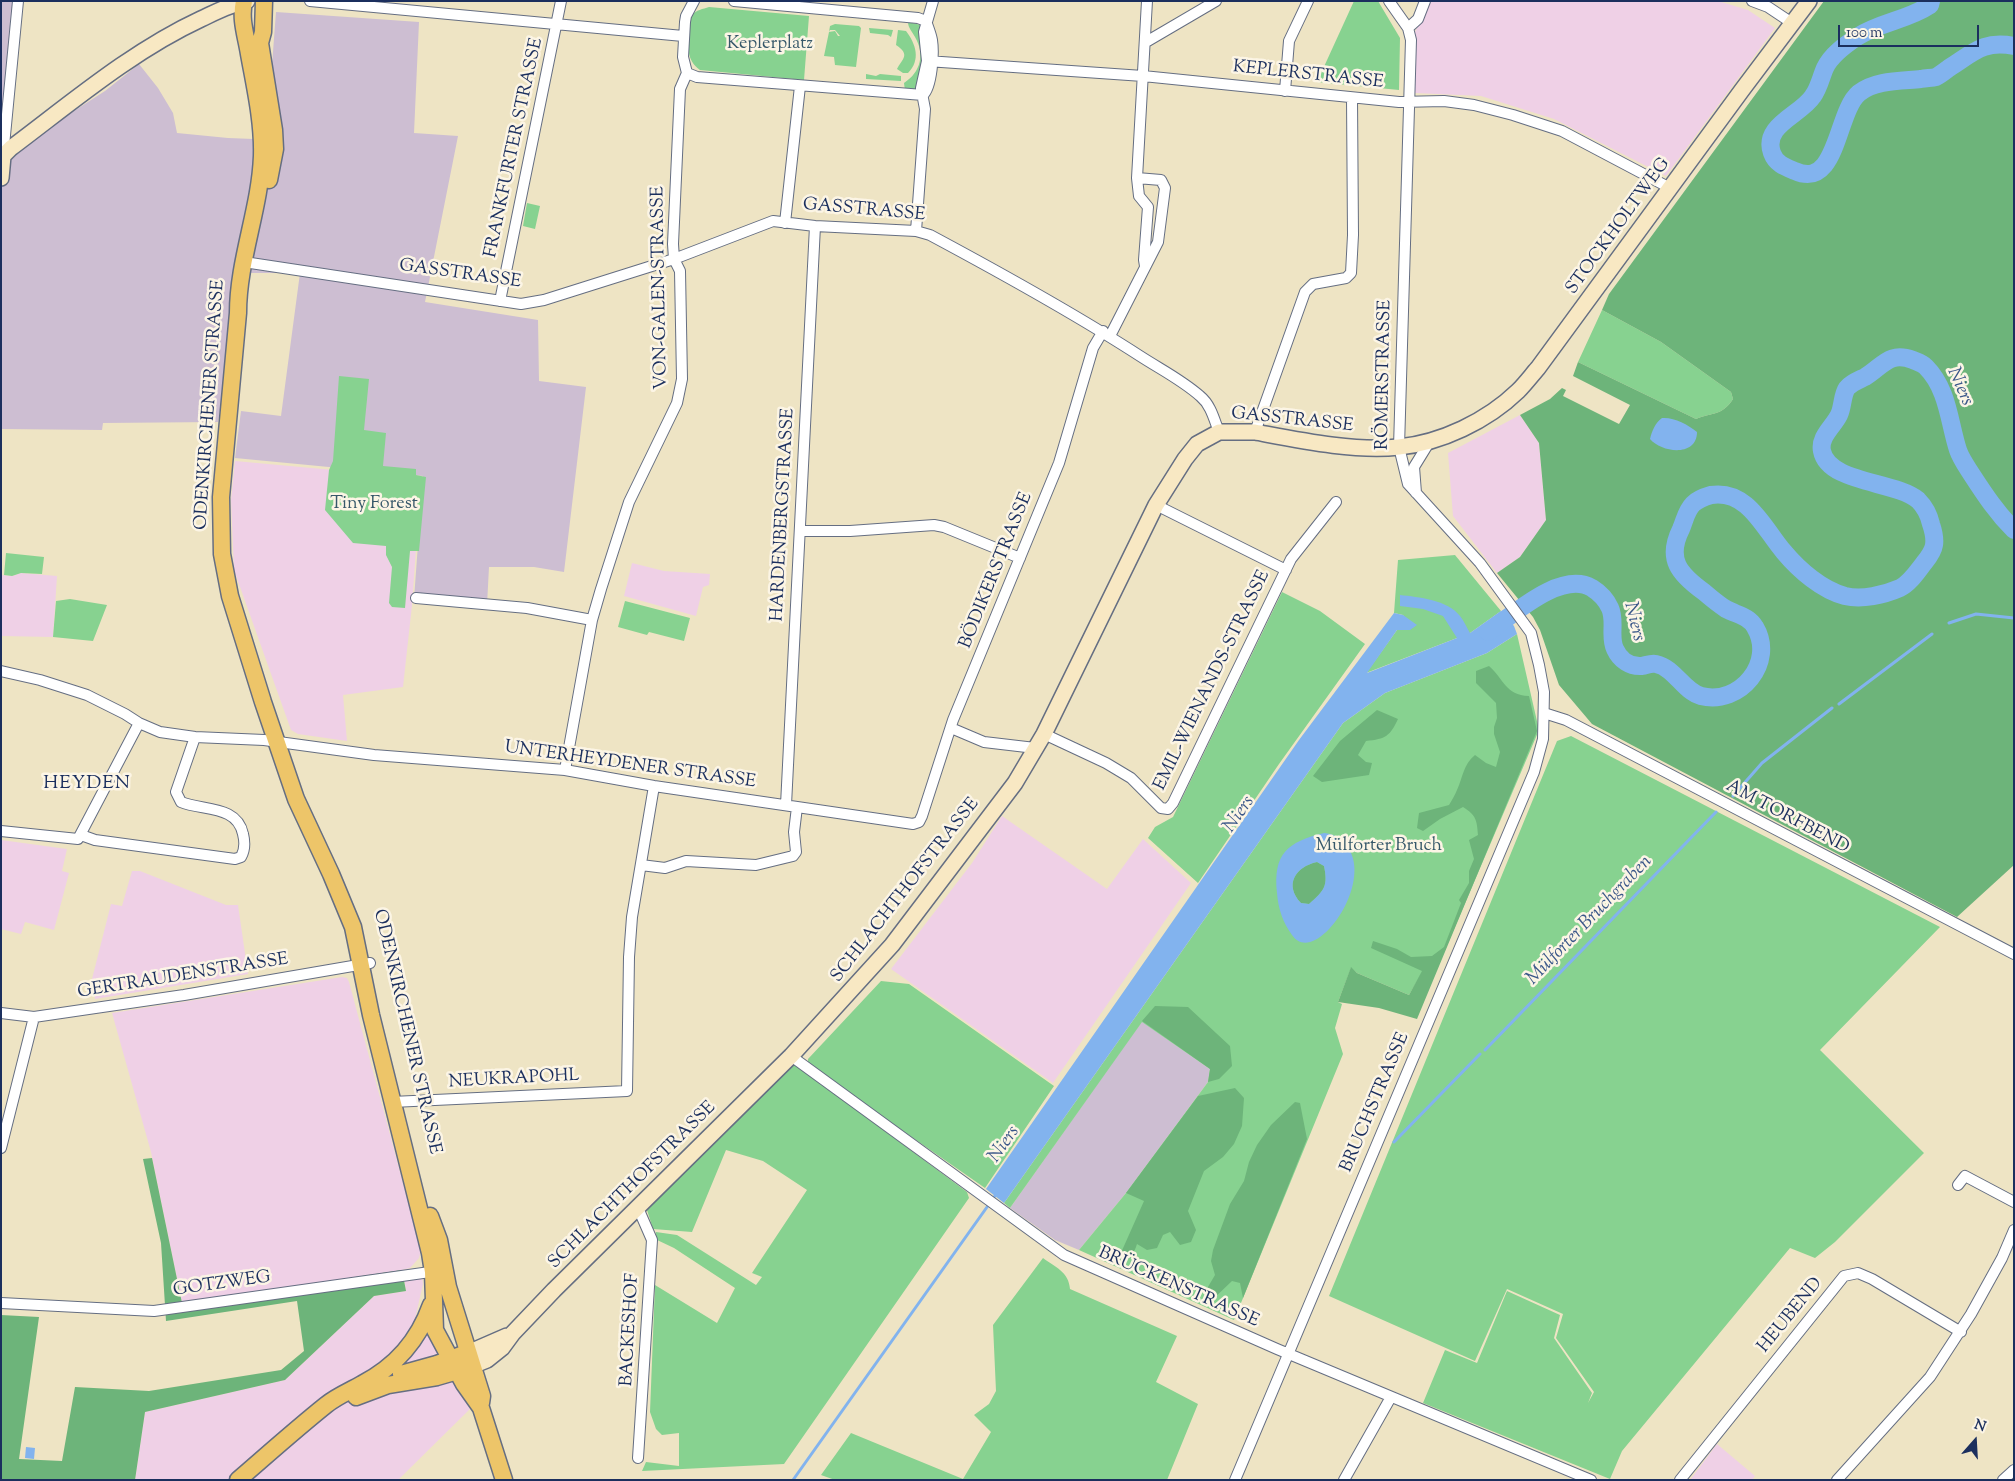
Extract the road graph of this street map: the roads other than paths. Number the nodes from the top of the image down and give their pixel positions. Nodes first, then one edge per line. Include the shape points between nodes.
1 (18, 1) edge
2 (264, 1) edge
3 (310, 1) edge
4 (561, 1) edge
5 (694, 1) edge
6 (734, 1) edge
7 (933, 1) edge
8 (1148, 1) edge
9 (1216, 1) edge
10 (1308, 1) edge
11 (1389, 1) edge
12 (1425, 1) edge
13 (1752, 1) edge
14 (1809, 1) edge
15 (237, 5) edge
16 (926, 21) junction
17 (1792, 23) junction
18 (557, 25) junction
19 (1408, 28) junction
20 (683, 36) junction
21 (1146, 42) junction
22 (260, 43) junction
23 (929, 60) junction
24 (687, 73) junction
25 (1143, 76) junction
26 (800, 86) junction
27 (1284, 91) junction
28 (923, 95) junction
29 (1352, 98) junction
30 (1409, 102) junction
31 (3, 156) junction
32 (1, 178) edge
33 (1137, 178) junction
34 (1670, 188) junction
35 (785, 223) junction
36 (815, 226) junction
37 (916, 231) junction
38 (674, 259) junction
39 (249, 263) junction
40 (1145, 266) junction
41 (500, 301) junction
42 (1106, 334) junction
43 (1219, 432) junction
44 (1255, 432) junction
45 (1430, 441) junction
46 (1399, 447) junction
47 (1416, 494) junction
48 (1336, 502) dead end
49 (1156, 505) junction
50 (800, 531) junction
51 (1020, 558) junction
52 (1286, 570) junction
53 (416, 598) dead end
54 (592, 620) junction
55 (1, 671) edge
56 (1544, 713) junction
57 (139, 724) junction
58 (951, 728) junction
59 (1044, 734) junction
60 (195, 737) junction
61 (1543, 739) joint
62 (282, 743) junction
63 (1035, 748) junction
64 (565, 770) junction
65 (654, 786) junction
66 (786, 805) junction
67 (797, 808) junction
68 (919, 822) joint
69 (1, 831) edge
70 (80, 837) junction
71 (641, 865) junction
72 (2014, 954) edge
73 (365, 964) junction
74 (1, 1013) edge
75 (34, 1017) junction
76 (791, 1056) junction
77 (398, 1102) junction
78 (1, 1148) edge
79 (1958, 1185) dead end
80 (2014, 1202) edge
81 (638, 1208) junction
82 (2014, 1230) edge
83 (439, 1271) junction
84 (434, 1296) junction
85 (1, 1303) edge
86 (1960, 1332) junction
87 (1288, 1354) junction
88 (462, 1362) junction
89 (363, 1384) junction
90 (1391, 1396) junction
91 (638, 1458) dead end
92 (2014, 1470) edge
93 (238, 1480) edge
94 (254, 1480) edge
95 (504, 1480) edge
96 (1235, 1480) edge
97 (1344, 1480) edge
98 (1591, 1480) edge
99 (1680, 1480) edge
100 (1837, 1480) edge
101 (2003, 1480) edge

1 - 31 street
2 - 22 main road
3 - 18 street
4 - 18 street, FRANKFURTER STRASSE
5 - 20 street, VON-GALEN-STRASSE via 686,16
6 - 16 street
7 - 16 street
8 - 21 street
9 - 21 street
10 - 27 street via 1289,41
11 - 19 street
12 - 19 street via 1418,19
13 - 17 street
14 - 17 main road, STOCKHOLTWEG
15 - 22 main road, ODENKIRCHENER STRASSE via 248,18
15 - 31 main road via 191,24 141,53
15 - 39 main road, ODENKIRCHENER STRASSE via 249,52 262,145
16 - 23 street via 924,32
17 - 34 main road, STOCKHOLTWEG
18 - 20 street
18 - 41 street, FRANKFURTER STRASSE
19 - 30 street, RÖMERSTRASSE via 1411,40
20 - 24 street, VON-GALEN-STRASSE
21 - 25 street
22 - 39 main road, ODENKIRCHENER STRASSE via 275,149
23 - 25 street, KEPLERSTRASSE
23 - 28 street via 928,91
24 - 26 street via 697,77
24 - 38 street, VON-GALEN-STRASSE via 680,90
25 - 27 street, KEPLERSTRASSE
25 - 33 street
26 - 28 street
26 - 35 street
27 - 29 street, KEPLERSTRASSE
28 - 37 street via 925,108
29 - 30 street, KEPLERSTRASSE
29 - 44 street via 1351,273 1346,278 1313,284 1305,292
30 - 34 street, KEPLERSTRASSE via 1444,101 1514,115 1562,131
30 - 46 street, RÖMERSTRASSE
31 - 32 main road
33 - 40 street via 1139,196 1148,208
33 - 40 street, BÖDIKERSTRASSE via 1161,180 1165,188 1158,242
34 - 45 main road, STOCKHOLTWEG via 1518,391 1494,410
35 - 36 street, GASSTRASSE
35 - 38 street, GASSTRASSE via 773,222
36 - 37 street, GASSTRASSE
36 - 50 street, HARDENBERGSTRASSE
37 - 42 street, GASSTRASSE via 930,235 1005,275
38 - 41 street, GASSTRASSE via 544,300 521,304
38 - 54 street, VON-GALEN-STRASSE via 680,271 682,380 677,404 630,502
39 - 41 street, GASSTRASSE
39 - 62 main road, ODENKIRCHENER STRASSE via 232,487 232,554
40 - 42 street, BÖDIKERSTRASSE
42 - 43 street, GASSTRASSE via 1200,396 1210,407
42 - 51 street, BÖDIKERSTRASSE via 1093,348 1059,464
43 - 44 main road, GASSTRASSE
43 - 49 main road, SCHLACHTHOFSTRASSE via 1197,444
44 - 46 main road, GASSTRASSE via 1367,448
45 - 46 main road, GASSTRASSE
45 - 47 street via 1414,467
46 - 47 street, RÖMERSTRASSE via 1408,484
47 - 56 street, RÖMERSTRASSE via 1480,563 1531,633 1544,692
48 - 52 street, EMIL-WIENANDS-STRASSE
49 - 52 street, EMIL-WIENANDS-STRASSE
49 - 59 main road, SCHLACHTHOFSTRASSE
50 - 51 street via 850,532 934,525
50 - 66 street, HARDENBERGSTRASSE
51 - 58 street, BÖDIKERSTRASSE
52 - 59 street, EMIL-WIENANDS-STRASSE via 1168,809 1161,808 1131,778
53 - 54 street via 527,608
54 - 64 street, VON-GALEN-STRASSE
55 - 57 street, UNTERHEYDENER STRASSE via 87,695
56 - 61 street, RÖMERSTRASSE
56 - 72 street, AM TORFBEND via 1566,720
57 - 60 street, UNTERHEYDENER STRASSE via 160,732
57 - 70 street
58 - 63 street via 984,742
58 - 68 street, BÖDIKERSTRASSE
59 - 63 main road, SCHLACHTHOFSTRASSE
60 - 62 street, UNTERHEYDENER STRASSE
60 - 70 street via 176,792 180,802 228,813 236,818 244,843 241,857 235,860
61 - 87 street, BRUCHSTRASSE via 1534,772
62 - 64 street, UNTERHEYDENER STRASSE via 356,753
62 - 73 main road, ODENKIRCHENER STRASSE via 353,899 362,925
63 - 76 main road, SCHLACHTHOFSTRASSE via 1015,783 892,945
64 - 65 street, UNTERHEYDENER STRASSE
65 - 66 street, UNTERHEYDENER STRASSE
65 - 71 street
66 - 67 street, UNTERHEYDENER STRASSE
67 - 68 street, UNTERHEYDENER STRASSE via 913,824
67 - 71 street via 796,852 793,856 756,865 686,861 665,868
69 - 70 street
71 - 77 street, NEUKRAPOHL via 628,957 627,1091
73 - 75 street, GERTRAUDENSTRASSE
73 - 77 main road, ODENKIRCHENER STRASSE
74 - 75 street, GERTRAUDENSTRASSE
75 - 78 street
76 - 81 main road, SCHLACHTHOFSTRASSE
76 - 87 street, BRÜCKENSTRASSE via 1064,1255
77 - 83 main road, ODENKIRCHENER STRASSE via 430,1253
79 - 80 street via 1965,1176
81 - 88 main road, SCHLACHTHOFSTRASSE via 513,1333 502,1348 487,1360
81 - 91 street, BACKESHOF via 652,1240
82 - 86 street
83 - 84 main road, ODENKIRCHENER STRASSE
83 - 85 street, GOTZWEG via 154,1311
83 - 88 main road, ODENKIRCHENER STRASSE via 448,1287
84 - 88 main road, ODENKIRCHENER STRASSE via 435,1330
84 - 89 main road via 425,1322 407,1350
86 - 99 street, HEUBEND via 1865,1276 1858,1273 1844,1276
86 - 100 street via 1930,1377
87 - 90 street, BRÜCKENSTRASSE
87 - 96 street, BRUCHSTRASSE
88 - 89 main road
88 - 94 main road via 437,1378 388,1385 347,1401
88 - 95 main road via 482,1396 481,1408
89 - 93 main road via 327,1404
90 - 97 street
90 - 98 street, BRÜCKENSTRASSE
92 - 101 street

